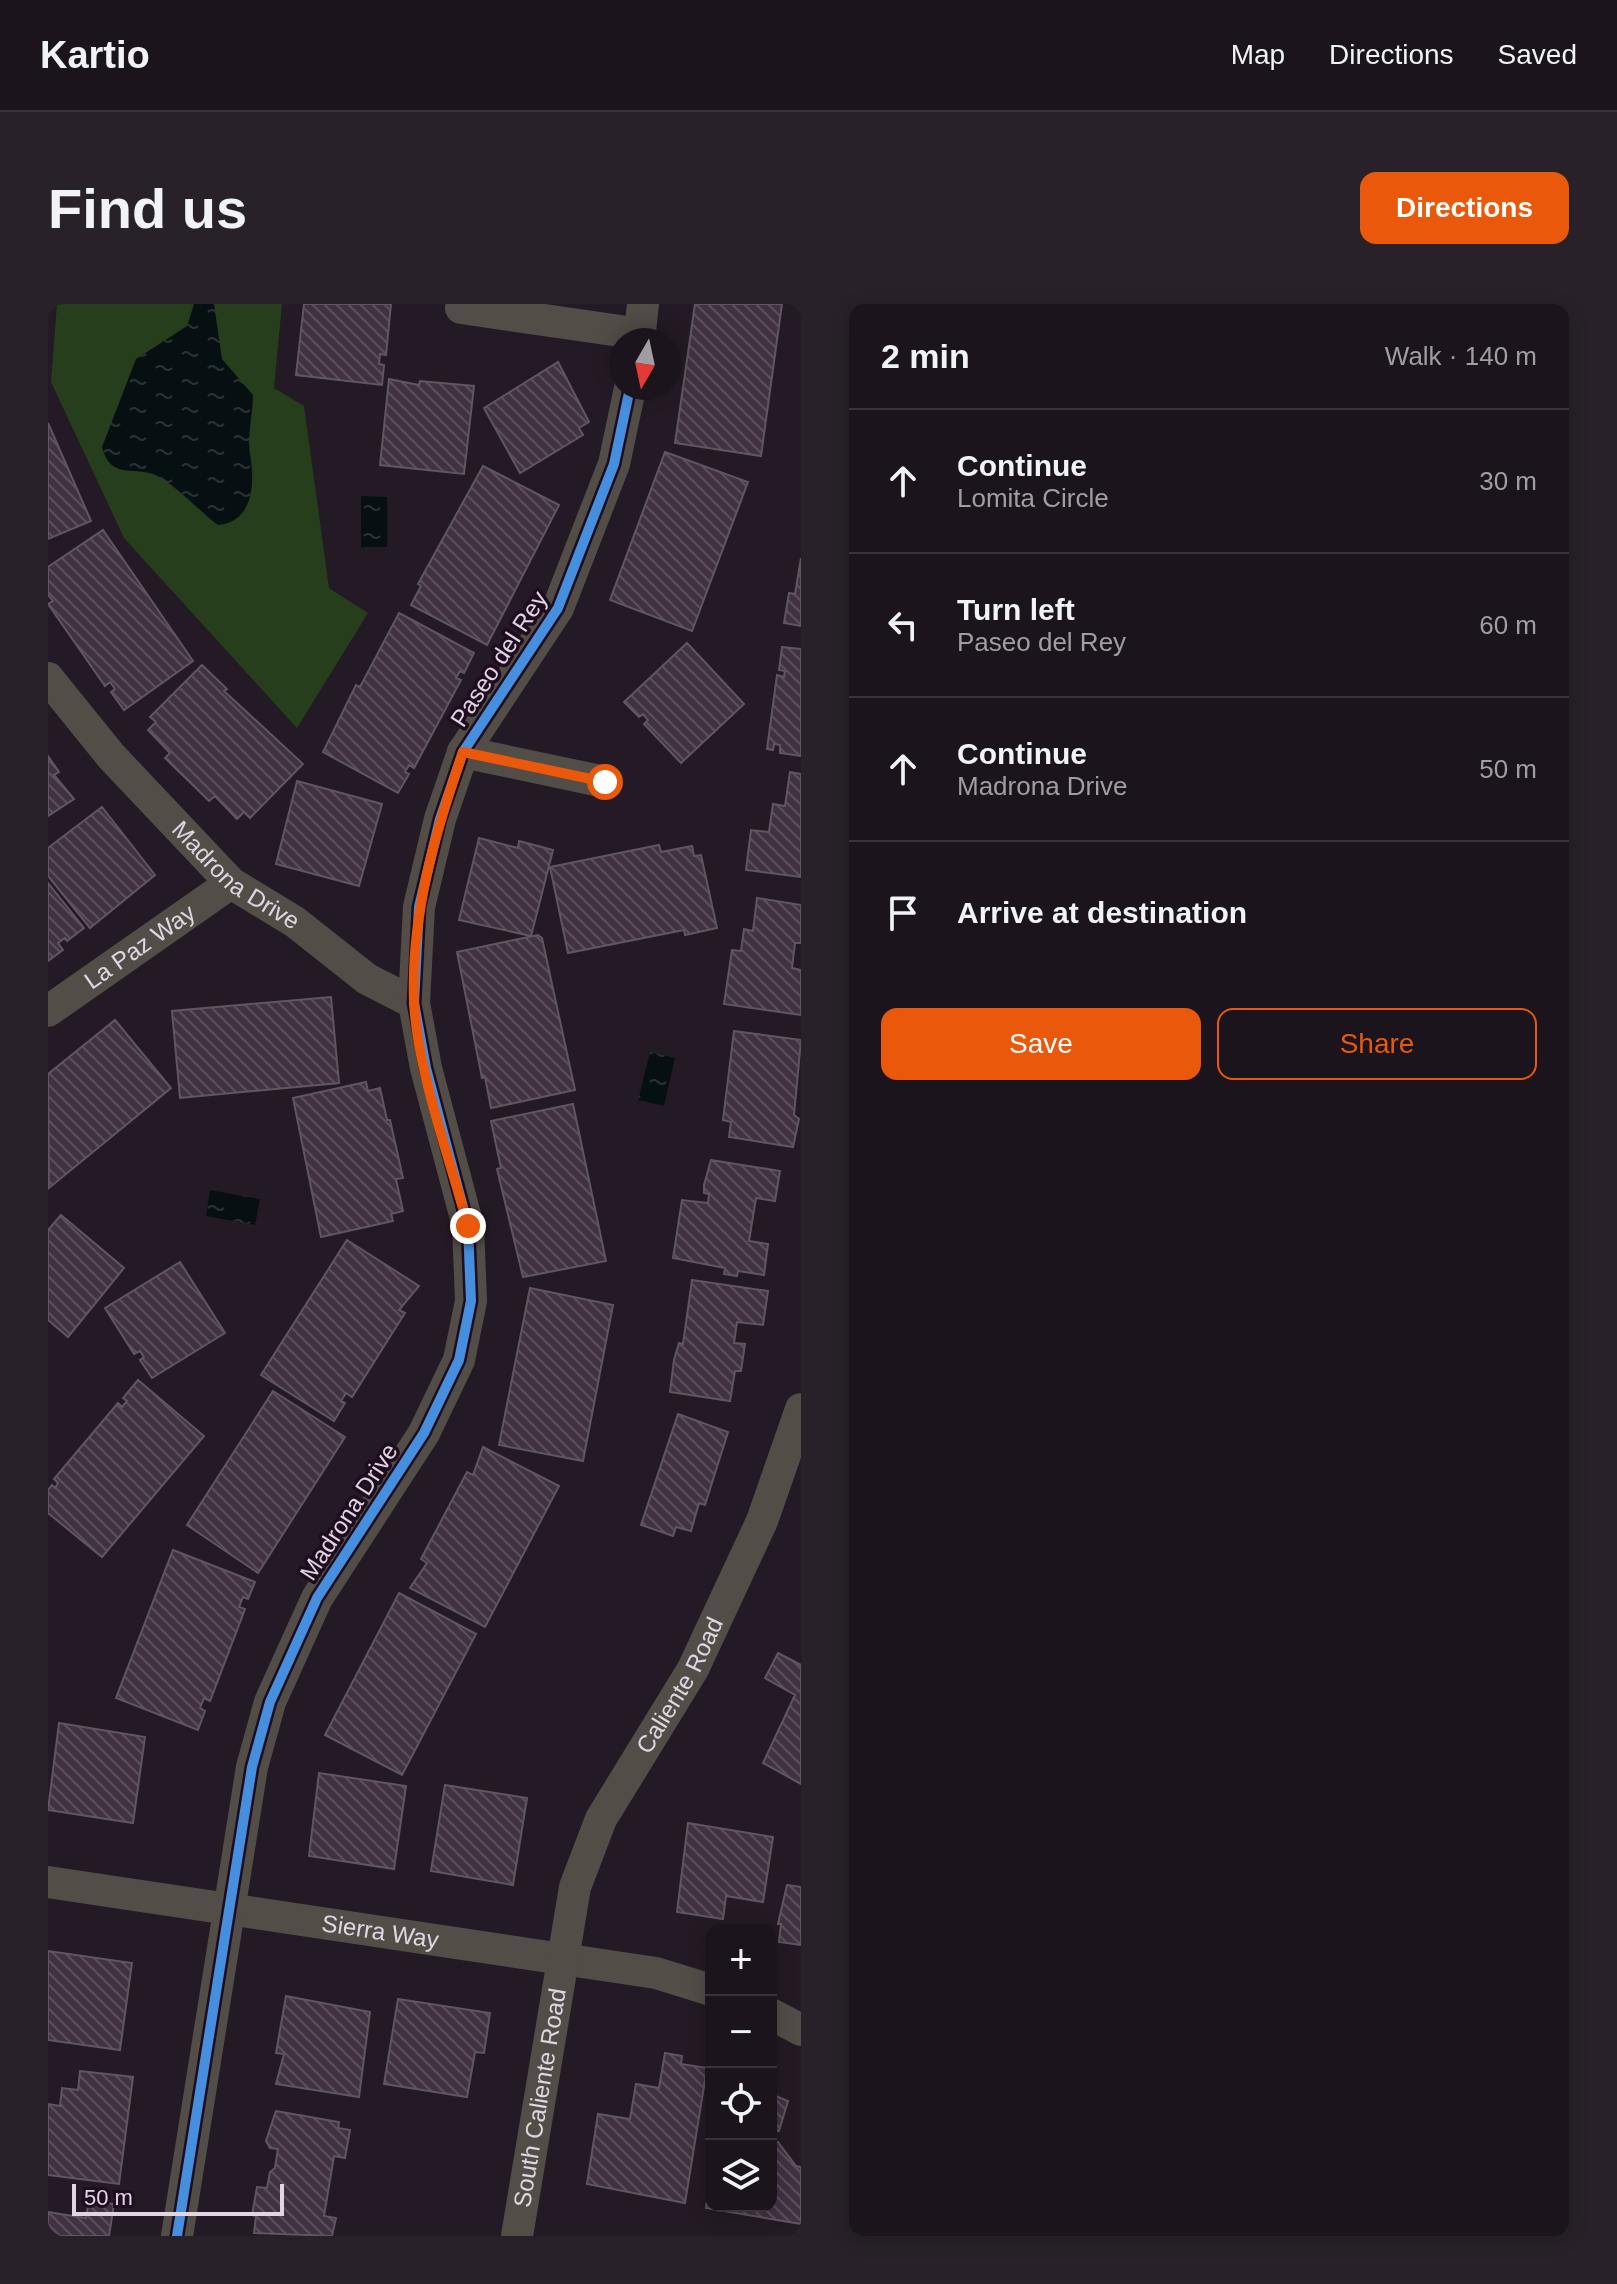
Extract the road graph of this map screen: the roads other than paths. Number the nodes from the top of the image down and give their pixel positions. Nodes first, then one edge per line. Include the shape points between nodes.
1 (461, 308) dead end
2 (641, 326) edge
3 (627, 400) edge
4 (48, 678) edge
5 (463, 752) junction
6 (605, 782) dead end
7 (231, 883) junction
8 (414, 1003) junction
9 (48, 1011) edge
10 (801, 1409) edge
11 (48, 1882) edge
12 (229, 1910) junction
13 (561, 1959) junction
14 (705, 1988) edge
15 (777, 2017) edge
16 (801, 2030) edge
17 (177, 2236) edge
18 (517, 2236) edge

1 - 2 street
3 - 5 street, Paseo del Rey via 614,464 558,608
4 - 7 street, Madrona Drive via 111,756
5 - 6 street
5 - 8 street, Paseo del Rey via 419,907
7 - 8 street, Madrona Drive via 295,922 367,979
7 - 9 street, La Paz Way
8 - 12 street, Madrona Drive via 468,1226 468,1316 459,1360 424,1433 317,1598 270,1702 252,1767
10 - 13 street, Caliente Road via 762,1521 693,1669 601,1819 575,1887
11 - 12 street, Sierra Way
12 - 13 street, Sierra Way
12 - 17 street, Madrona Drive
13 - 14 street, Sierra Way via 656,1973
13 - 18 street, South Caliente Road
15 - 16 street

